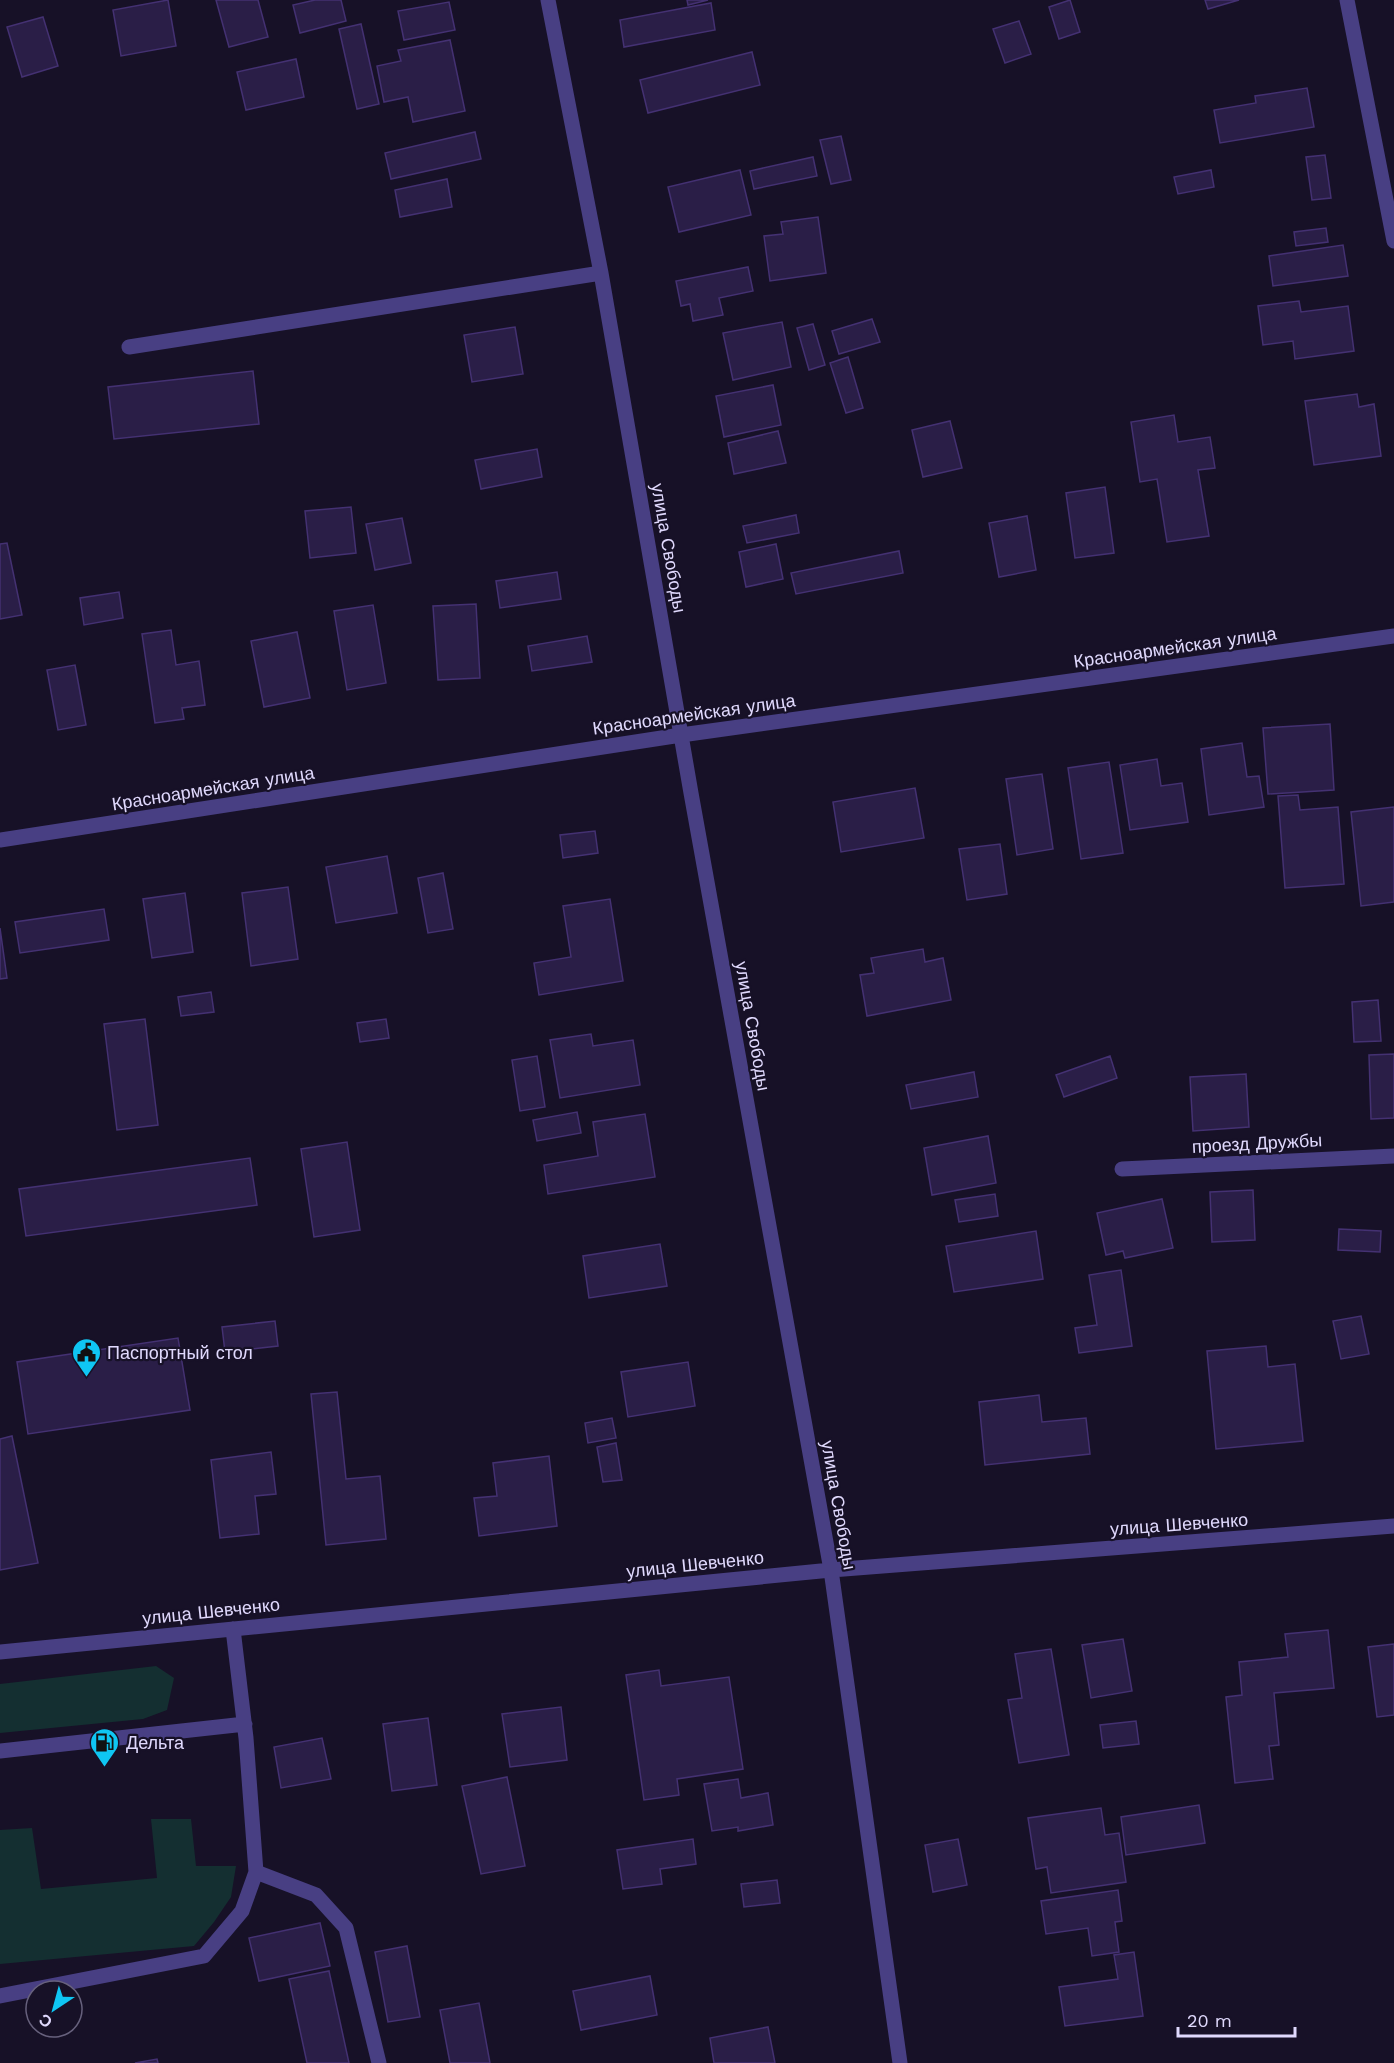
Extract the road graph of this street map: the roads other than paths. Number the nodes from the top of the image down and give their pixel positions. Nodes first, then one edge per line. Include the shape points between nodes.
1 (548, 0) edge
2 (1347, 0) edge
3 (1394, 241) edge
4 (601, 273) junction
5 (129, 347) dead end
6 (1394, 636) edge
7 (681, 735) junction
8 (0, 840) edge
9 (1394, 1156) edge
10 (1122, 1169) dead end
11 (1394, 1526) edge
12 (831, 1570) junction
13 (233, 1629) junction
14 (0, 1652) edge
15 (245, 1724) junction
16 (0, 1751) edge
17 (256, 1872) junction
18 (0, 1996) edge
19 (379, 2063) edge
20 (900, 2063) edge

1 - 4 street, улица Свободы
2 - 3 street
4 - 5 street
4 - 7 street, улица Свободы
6 - 7 street, Красноармейская улица
7 - 8 street, Красноармейская улица
7 - 12 street, улица Свободы
9 - 10 street, проезд Дружбы
11 - 12 street, улица Шевченко
12 - 13 street, улица Шевченко
12 - 20 street, улица Свободы
13 - 14 street, улица Шевченко
13 - 15 street
15 - 16 street
15 - 17 street
17 - 18 street via 242,1911 204,1956
17 - 19 street via 316,1895 346,1928

